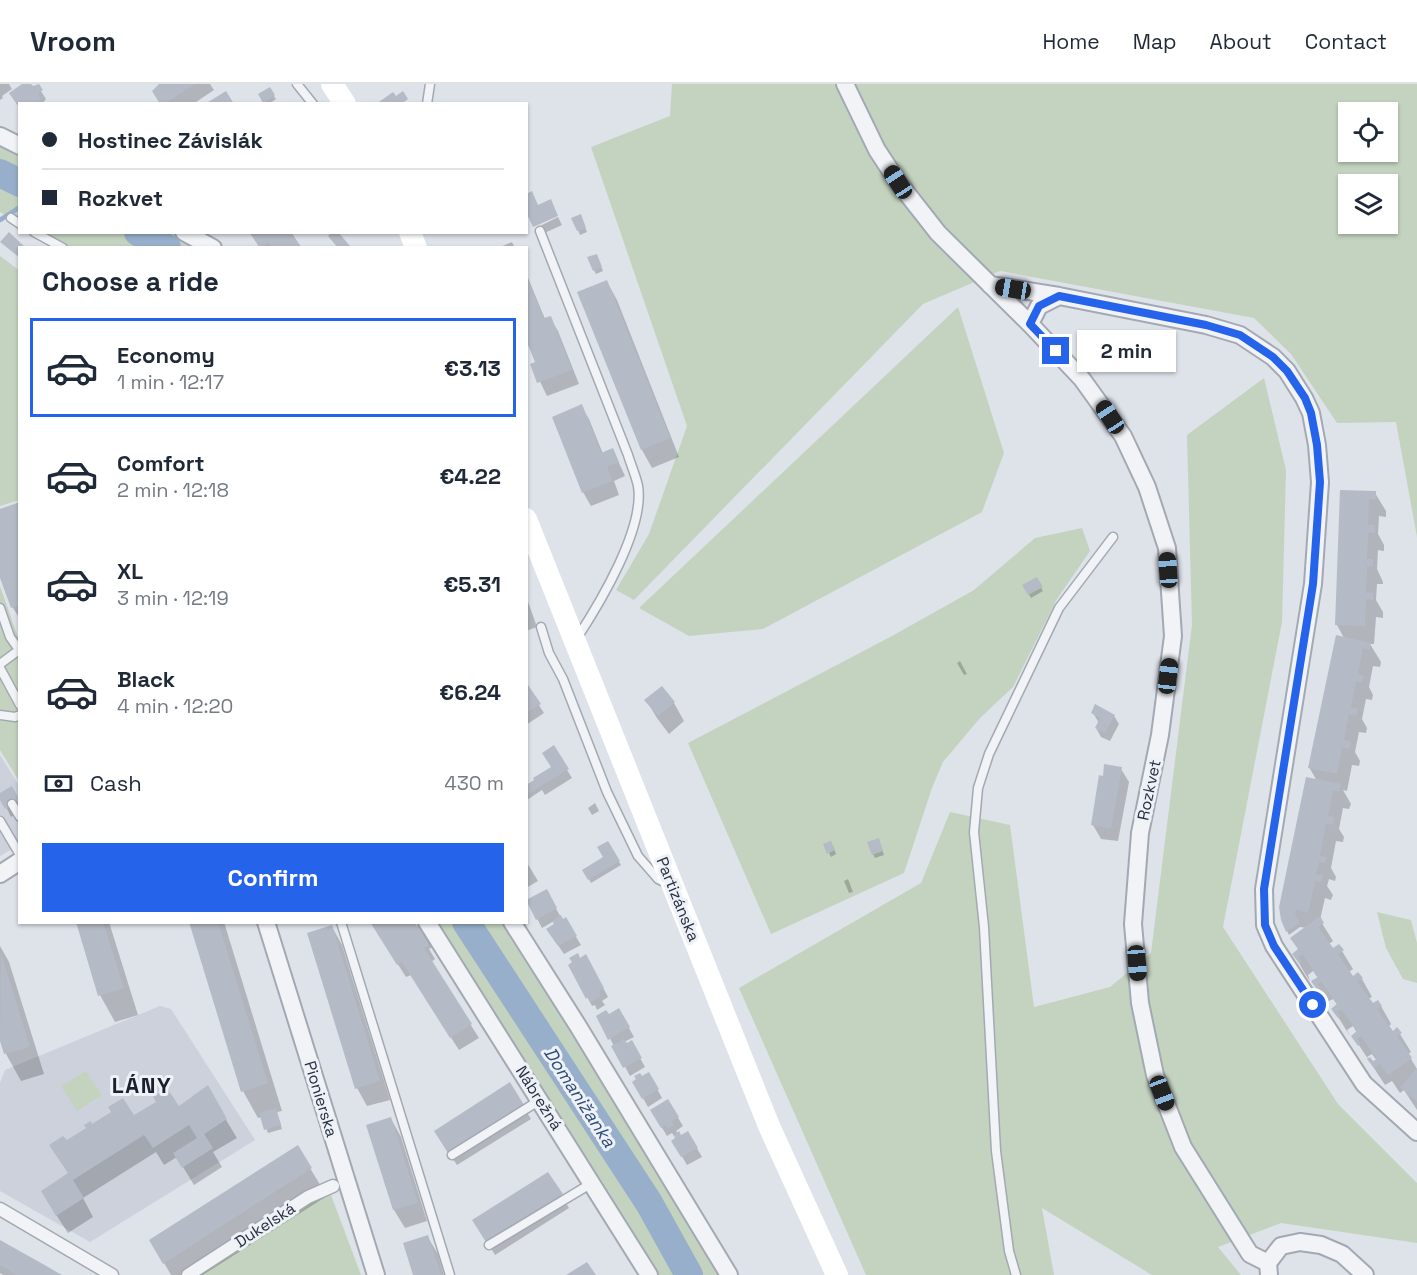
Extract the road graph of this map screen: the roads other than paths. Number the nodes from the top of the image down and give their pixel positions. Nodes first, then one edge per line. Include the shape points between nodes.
1 (297, 84) edge
2 (332, 84) edge
3 (430, 84) edge
4 (845, 84) edge
5 (311, 102) edge
6 (344, 102) edge
7 (427, 102) edge
8 (0, 136) edge
9 (18, 145) edge
10 (11, 218) dead end
11 (18, 223) edge
12 (540, 231) dead end
13 (38, 234) edge
14 (188, 234) edge
15 (59, 246) edge
16 (209, 246) edge
17 (990, 285) junction
18 (1059, 296) junction
19 (1030, 324) junction
20 (528, 524) edge
21 (1113, 537) dead end
22 (0, 608) edge
23 (2, 618) edge
24 (541, 627) dead end
25 (575, 641) junction
26 (18, 649) edge
27 (18, 651) edge
28 (0, 666) edge
29 (18, 701) edge
30 (0, 715) edge
31 (18, 716) edge
32 (12, 804) dead end
33 (18, 814) edge
34 (0, 822) edge
35 (18, 852) edge
36 (18, 862) edge
37 (0, 874) edge
38 (673, 886) junction
39 (267, 924) edge
40 (342, 924) edge
41 (428, 924) edge
42 (513, 924) edge
43 (540, 1100) junction
44 (1417, 1132) edge
45 (452, 1155) dead end
46 (339, 1183) junction
47 (592, 1183) junction
48 (0, 1209) edge
49 (489, 1245) dead end
50 (1268, 1269) edge
51 (644, 1273) edge
52 (112, 1275) edge
53 (188, 1275) edge
54 (376, 1275) edge
55 (450, 1275) edge
56 (729, 1275) edge
57 (837, 1275) edge
58 (1016, 1275) edge
59 (1365, 1275) edge

1 - 5 lane
2 - 6 main road
3 - 7 lane
4 - 17 street, Rozkvet via 898,182 938,233
8 - 9 street
10 - 11 lane
12 - 25 lane via 638,486 637,512 626,546 598,606
13 - 15 lane
14 - 16 street
17 - 18 street
17 - 19 street, Rozkvet
18 - 19 street via 1039,306
18 - 44 street via 1240,335 1273,357 1305,398 1317,445 1320,482 1313,584 1264,889 1265,925 1274,946 1364,1084
19 - 50 street, Rozkvet via 1097,397 1123,436 1147,487 1167,548 1173,636 1160,735 1140,833 1133,924 1140,1003 1155,1075 1183,1147 1250,1254
20 - 25 main road, Partizánska
21 - 58 lane via 1059,608 989,754 978,788 974,832 984,927 996,1151 1009,1251
22 - 23 lane
23 - 26 lane
24 - 38 lane via 607,792 638,856 658,879
25 - 38 main road, Partizánska
27 - 28 lane
28 - 29 lane
30 - 31 lane
32 - 33 lane
34 - 35 lane
36 - 37 street
38 - 57 main road, Partizánska via 769,1126
39 - 46 street, Pionierska
40 - 55 lane
41 - 43 street, Nábrežná
42 - 56 street
43 - 45 lane
43 - 47 street, Nábrežná
46 - 53 street, Dukelská via 308,1197
46 - 54 street, Pionierska
47 - 49 lane
47 - 51 street, Nábrežná
48 - 52 street
50 - 59 street, Rozkvet via 1281,1246 1300,1242 1322,1245 1342,1254

